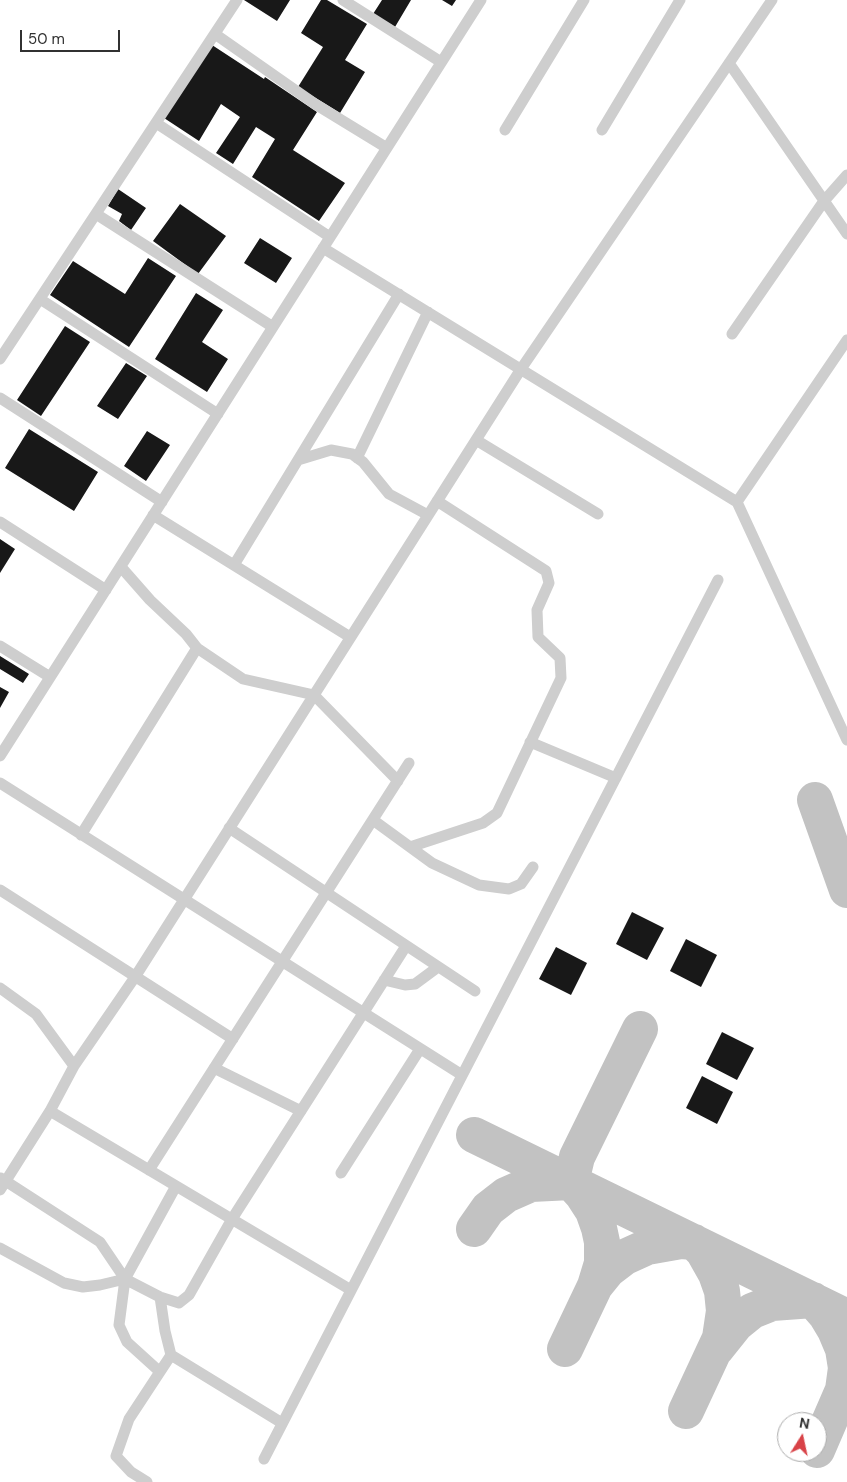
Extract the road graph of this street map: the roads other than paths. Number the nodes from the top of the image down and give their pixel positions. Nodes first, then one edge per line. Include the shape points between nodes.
1 (237, 0) edge
2 (343, 0) edge
3 (481, 0) edge
4 (584, 0) edge
5 (680, 0) edge
6 (772, 0) edge
7 (214, 34) junction
8 (441, 62) junction
9 (729, 64) junction
10 (156, 123) junction
11 (505, 130) dead end
12 (602, 130) dead end
13 (386, 148) junction
14 (847, 175) edge
15 (824, 201) junction
16 (96, 214) junction
17 (847, 234) edge
18 (330, 237) junction
19 (323, 248) junction
20 (399, 294) junction
21 (40, 299) junction
22 (428, 312) junction
23 (273, 327) junction
24 (732, 334) dead end
25 (847, 340) edge
26 (0, 359) edge
27 (521, 369) junction
28 (0, 398) edge
29 (218, 414) junction
30 (476, 440) junction
31 (357, 458) junction
32 (298, 460) junction
33 (437, 501) junction
34 (162, 502) junction
35 (737, 502) junction
36 (598, 514) dead end
37 (153, 515) junction
38 (428, 515) junction
39 (0, 522) edge
40 (234, 565) junction
41 (121, 566) junction
42 (718, 580) dead end
43 (106, 590) junction
44 (350, 637) junction
45 (0, 646) edge
46 (197, 648) junction
47 (50, 677) junction
48 (314, 694) junction
49 (847, 740) edge
50 (530, 742) junction
51 (0, 756) edge
52 (409, 763) dead end
53 (616, 778) junction
54 (398, 780) junction
55 (0, 783) edge
56 (373, 820) junction
57 (229, 828) junction
58 (82, 835) junction
59 (410, 847) junction
60 (533, 867) dead end
61 (0, 890) edge
62 (326, 893) junction
63 (184, 900) junction
64 (406, 946) junction
65 (282, 962) junction
66 (438, 967) junction
67 (135, 977) junction
68 (384, 980) junction
69 (0, 988) edge
70 (475, 991) dead end
71 (363, 1013) junction
72 (233, 1039) junction
73 (420, 1049) junction
74 (74, 1066) junction
75 (214, 1068) junction
76 (462, 1075) junction
77 (50, 1111) junction
78 (301, 1111) junction
79 (149, 1170) junction
80 (341, 1173) dead end
81 (2, 1183) edge
82 (176, 1186) junction
83 (232, 1219) junction
84 (0, 1248) edge
85 (125, 1279) junction
86 (351, 1290) junction
87 (160, 1297) junction
88 (170, 1355) junction
89 (159, 1371) junction
90 (282, 1424) junction
91 (264, 1458) dead end
92 (147, 1482) edge

1 - 7 street
2 - 8 street
3 - 8 street
4 - 11 street
5 - 12 street
6 - 9 street
7 - 10 street
7 - 13 street via 315,104
8 - 13 street
9 - 15 street
9 - 27 street
10 - 16 street
10 - 18 street
13 - 18 street
14 - 15 street
15 - 17 street
15 - 24 street
16 - 21 street
16 - 23 street
18 - 19 street
19 - 20 street
19 - 23 street
20 - 22 street
20 - 32 street
21 - 26 street
21 - 29 street
22 - 27 street
22 - 31 street
23 - 29 street
25 - 35 street
27 - 30 street
27 - 35 street
28 - 34 street
29 - 34 street
30 - 33 street
30 - 36 street
31 - 32 street via 331,450
31 - 38 street via 389,494
32 - 40 street
33 - 38 street
33 - 50 street via 546,571 549,583 537,610 538,637 560,658 561,678
34 - 37 street
35 - 49 street
37 - 40 street
37 - 41 street
38 - 44 street
39 - 43 street
40 - 44 street
41 - 43 street
41 - 46 street
42 - 53 street
43 - 47 street
44 - 48 street
45 - 47 street
46 - 48 street via 243,679
46 - 58 street
47 - 51 street
48 - 54 street
48 - 57 street
50 - 53 street
50 - 59 street via 497,813 483,823
52 - 54 street
53 - 76 street
54 - 56 street
55 - 58 street
56 - 59 street
56 - 62 street
57 - 62 street
57 - 63 street
58 - 63 street
59 - 60 street via 432,863 479,885 509,889 521,884
61 - 67 street
62 - 64 street
62 - 65 street
63 - 65 street
63 - 67 street
64 - 66 street
64 - 68 street
65 - 71 street
65 - 72 street
66 - 68 street via 414,984
66 - 70 street
67 - 72 street
67 - 74 street
68 - 71 street
69 - 74 street via 36,1014
71 - 73 street
71 - 78 street
72 - 75 street
73 - 76 street
73 - 80 street
74 - 77 street
75 - 78 street
75 - 79 street
76 - 86 street
77 - 79 street
77 - 81 street
78 - 83 street
79 - 82 street
81 - 85 street via 100,1242
82 - 83 street
82 - 85 street
83 - 86 street
83 - 87 street via 189,1295 179,1303
84 - 85 street via 64,1283 83,1287
85 - 87 street
85 - 89 street via 119,1324 127,1342
86 - 90 street
87 - 88 street
88 - 89 street
88 - 90 street
89 - 92 street via 128,1419 116,1456 131,1472
90 - 91 street

